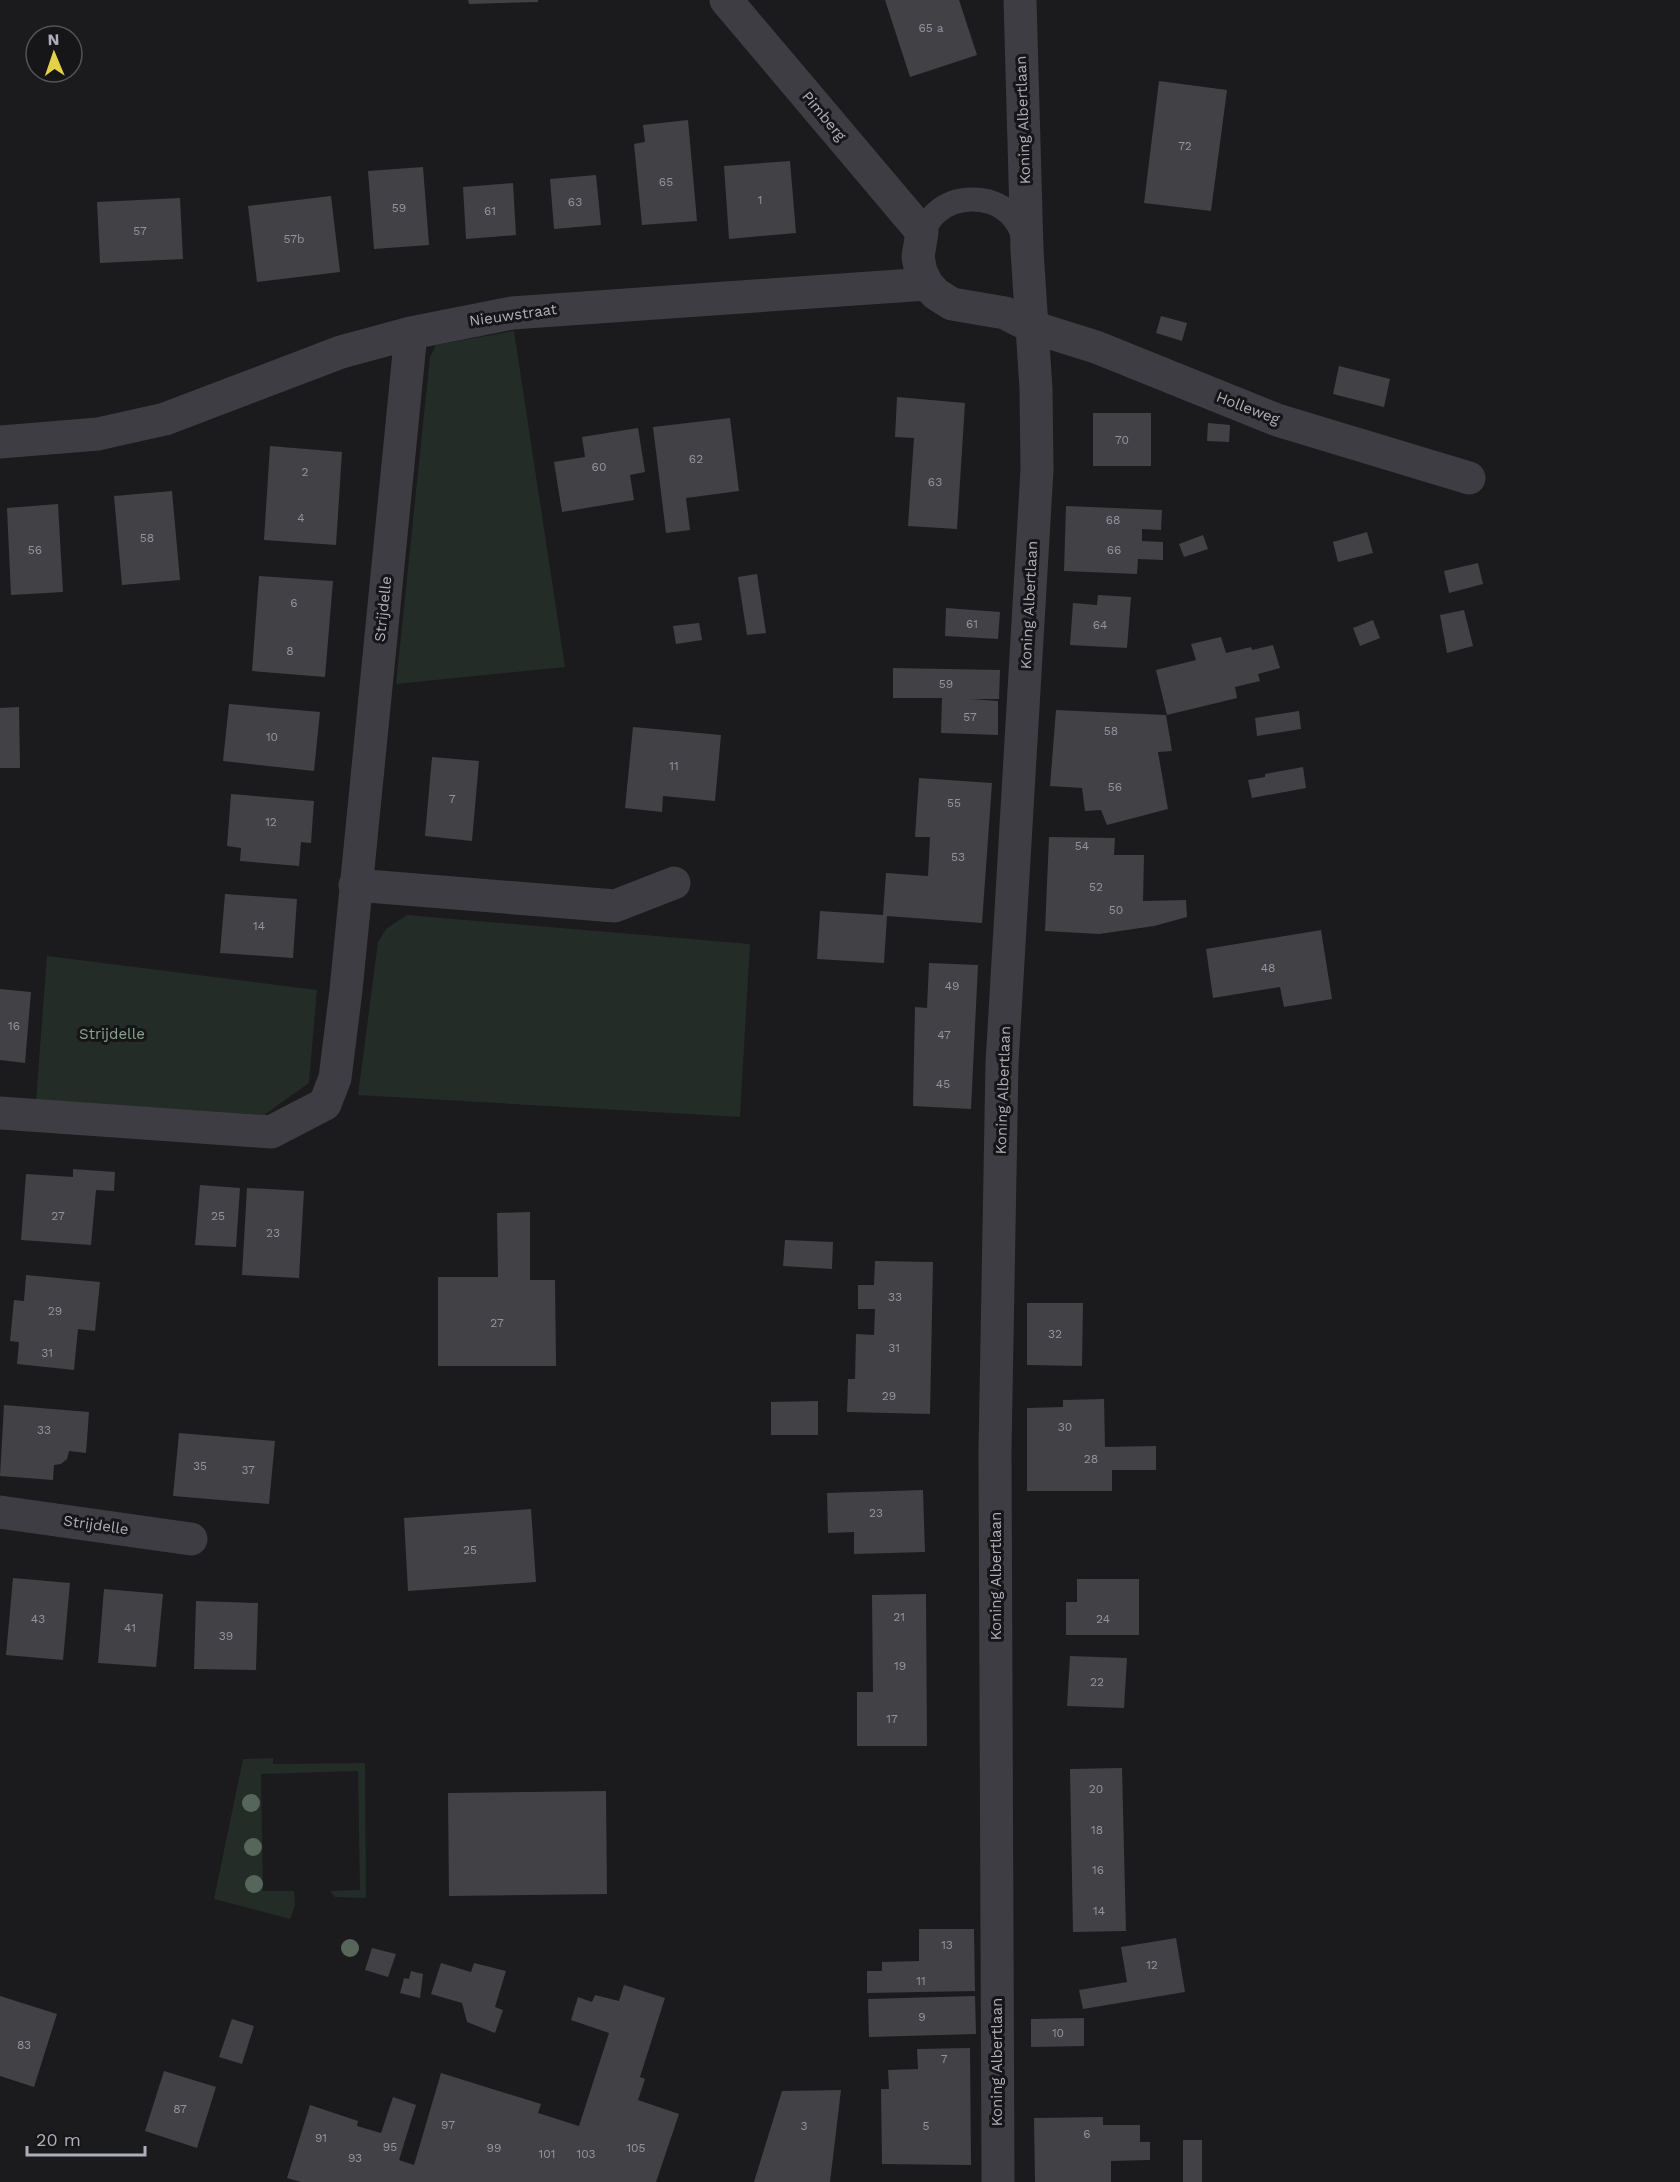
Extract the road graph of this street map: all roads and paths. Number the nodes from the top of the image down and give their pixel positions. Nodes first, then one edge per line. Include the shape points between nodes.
1 (726, 0) edge
2 (1020, 0) edge
3 (922, 232) junction
4 (1027, 250) junction
5 (927, 284) junction
6 (1032, 327) junction
7 (411, 333) junction
8 (0, 442) edge
9 (1469, 478) dead end
10 (674, 883) dead end
11 (355, 885) junction
12 (0, 1113) edge
13 (0, 1512) edge
14 (191, 1539) dead end
15 (998, 2182) edge

1 - 3 street, Pimberg
2 - 4 street, Koning Albertlaan
3 - 4 lane via 935,213 949,204 970,199 993,202 1021,228
3 - 5 street via 918,257
4 - 6 street, Koning Albertlaan
5 - 6 street via 952,304 1005,313
5 - 7 street, Nieuwstraat via 521,312
6 - 9 street, Holleweg via 1096,347 1277,420
6 - 15 street, Koning Albertlaan via 1036,470 1002,1063 995,1450
7 - 8 street, Nieuwstraat via 341,352 165,419 98,434
7 - 11 street, Strijdelle
10 - 11 street via 615,906
11 - 12 street, Strijdelle via 335,1078 325,1104 271,1132
13 - 14 street, Strijdelle

